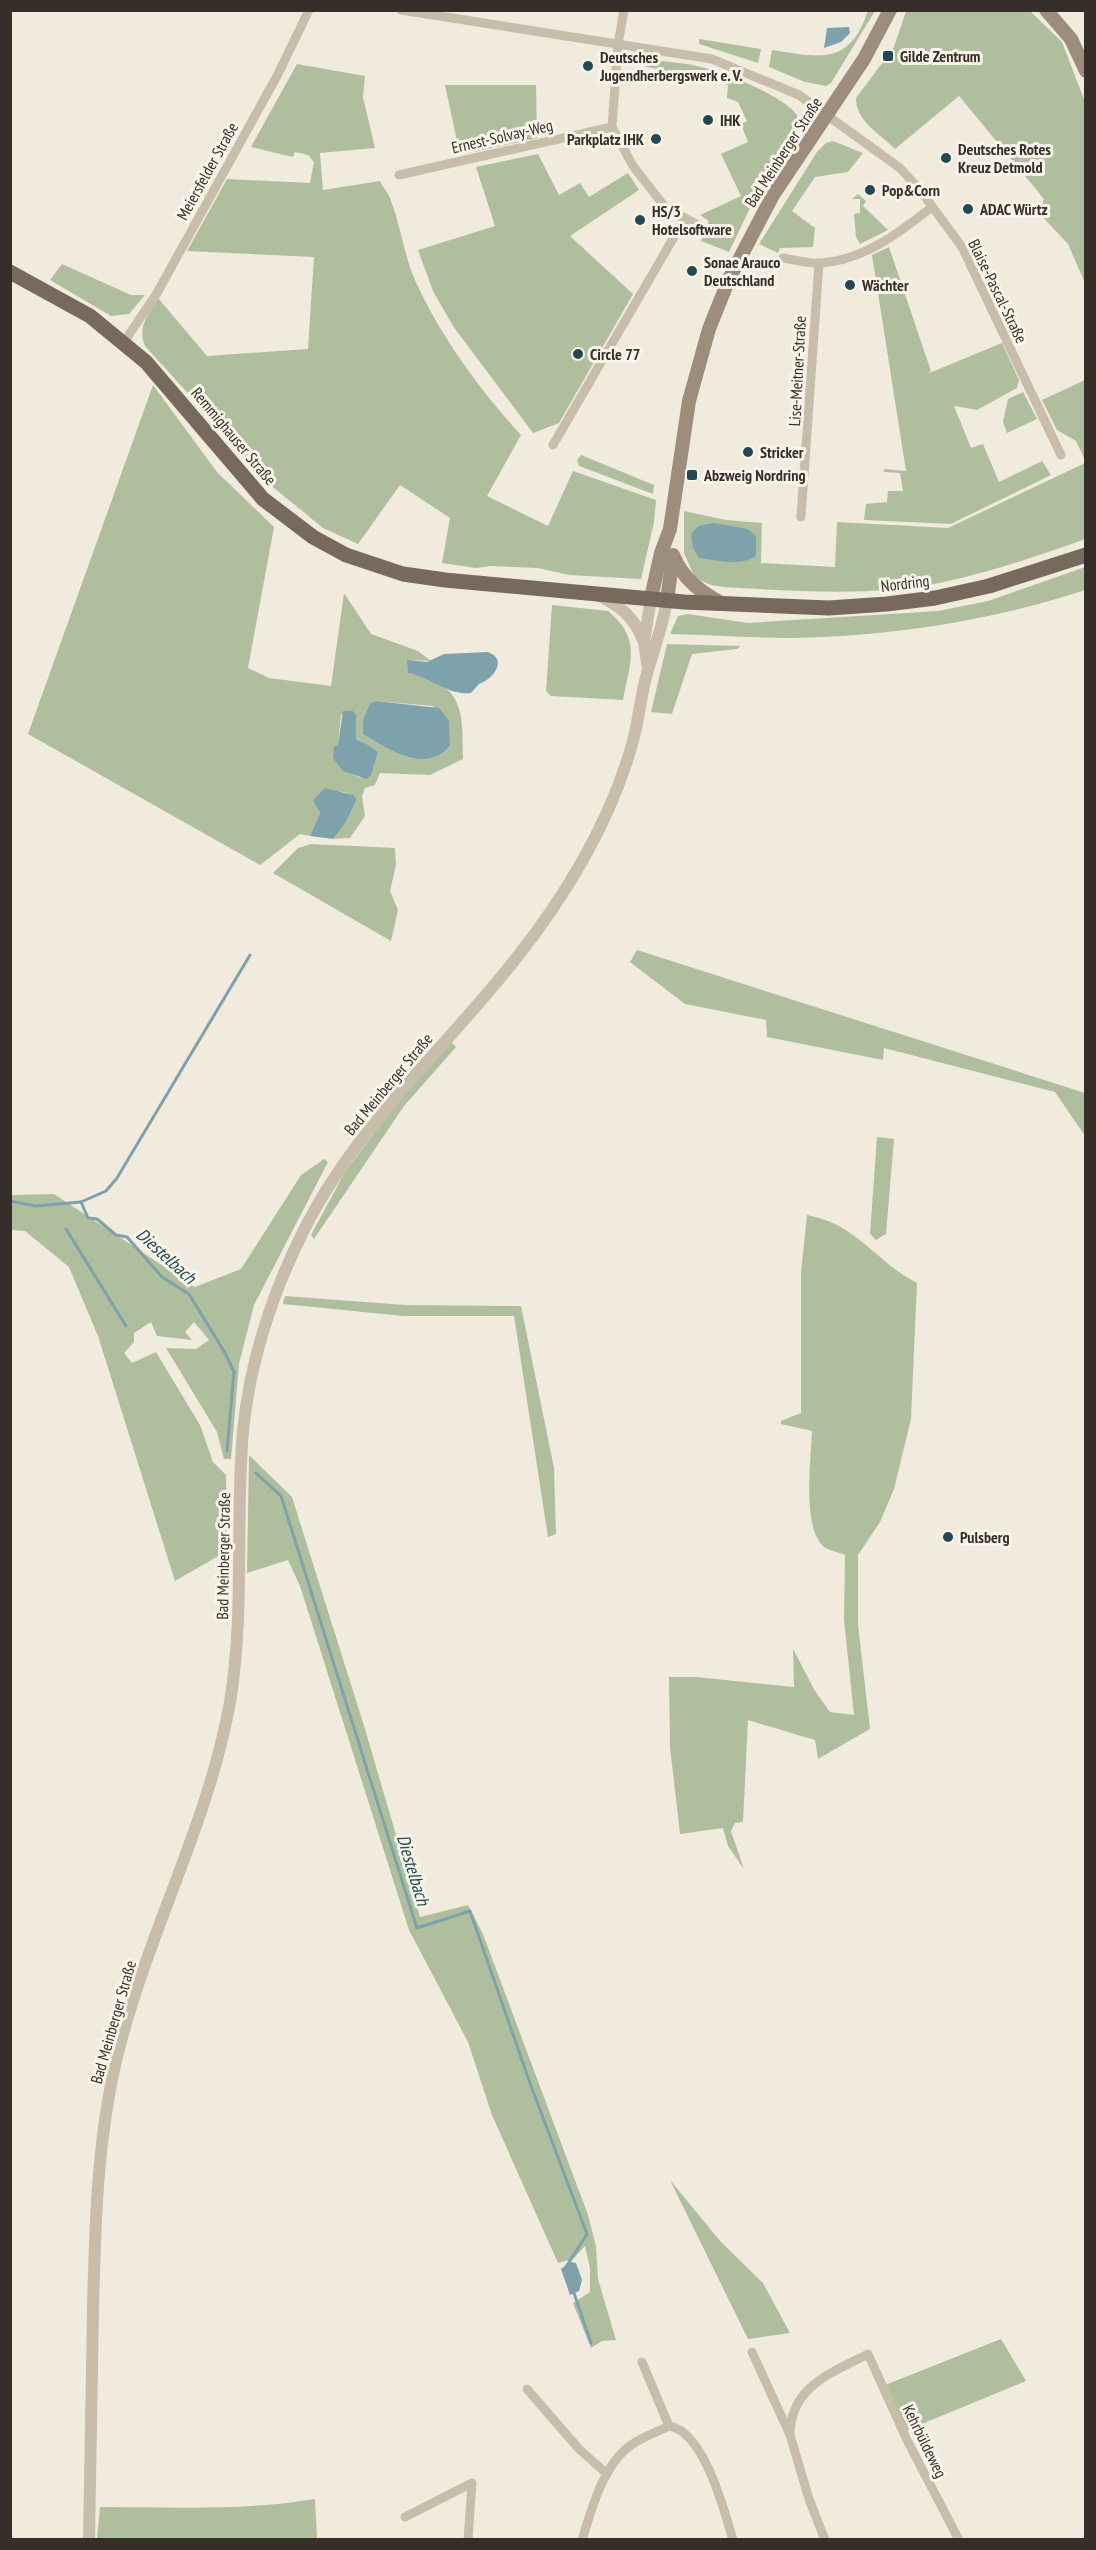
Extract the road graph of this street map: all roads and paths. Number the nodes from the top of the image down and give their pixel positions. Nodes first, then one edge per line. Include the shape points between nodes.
1 (309, 10) edge
2 (401, 10) edge
3 (624, 10) edge
4 (890, 10) edge
5 (1046, 10) edge
6 (446, 13) edge
7 (618, 44) junction
8 (1086, 71) edge
9 (827, 115) junction
10 (612, 127) junction
11 (399, 175) dead end
12 (932, 207) junction
13 (685, 218) junction
14 (703, 228) dead end
15 (783, 258) dead end
16 (819, 264) junction
17 (10, 272) edge
18 (123, 342) junction
19 (553, 445) dead end
20 (1061, 455) dead end
21 (801, 517) dead end
22 (670, 529) junction
23 (673, 555) junction
24 (1086, 555) edge
25 (595, 593) junction
26 (651, 598) junction
27 (668, 600) junction
28 (723, 603) junction
29 (644, 642) junction
30 (648, 670) junction
31 (752, 2352) dead end
32 (642, 2362) dead end
33 (527, 2389) dead end
34 (669, 2426) junction
35 (790, 2435) junction
36 (607, 2474) junction
37 (405, 2517) dead end
38 (89, 2540) edge
39 (468, 2540) edge
40 (582, 2540) edge
41 (733, 2540) edge
42 (825, 2540) edge
43 (959, 2540) edge

1 - 18 street, Meiersfelder Straße via 277,76 157,292
2 - 6 street, Blaise-Pascal-Straße
3 - 7 street
4 - 9 main road, Bad Meinberger Straße
5 - 8 main road via 1071,39
6 - 7 street, Blaise-Pascal-Straße
7 - 9 street, Blaise-Pascal-Straße via 712,59 799,95
7 - 10 street
9 - 12 street, Blaise-Pascal-Straße via 900,168
9 - 22 main road, Bad Meinberger Straße via 764,209 719,303 689,401
10 - 11 street, Ernest-Solvay-Weg
10 - 13 street via 633,166 655,195 665,207
12 - 16 street via 889,240
12 - 20 street, Blaise-Pascal-Straße via 962,247
13 - 14 street
13 - 19 street
15 - 16 street
16 - 21 street, Lise-Meitner-Straße
17 - 18 main road, Remmighauser Straße via 90,316
18 - 25 main road, Remmighauser Straße via 165,382 263,499 313,537 346,555 403,574
22 - 23 main road, Bad Meinberger Straße
22 - 26 main road, Bad Meinberger Straße via 660,553
23 - 27 main road, Bad Meinberger Straße
23 - 28 main road via 689,580
24 - 28 main road, Nordring via 989,586 887,604 829,608
25 - 26 main road, Remmighauser Straße
25 - 29 street via 633,619
26 - 27 main road, Remmighauser Straße
26 - 29 street, Bad Meinberger Straße
27 - 28 main road, Nordring
27 - 30 street, Bad Meinberger Straße
29 - 30 street, Bad Meinberger Straße
30 - 38 street, Bad Meinberger Straße via 628,754 608,807 576,869 514,961 343,1164 302,1233 268,1316 243,1432 238,1610 229,1703 211,1782 132,2004 103,2128 94,2244
31 - 35 street
32 - 34 street
33 - 36 street via 579,2449
34 - 36 street via 630,2446
34 - 41 street via 680,2427 695,2446 718,2492
35 - 42 street
35 - 43 street, Kehrbüldeweg via 789,2417 816,2380 868,2354
36 - 40 street
37 - 39 street via 472,2483

